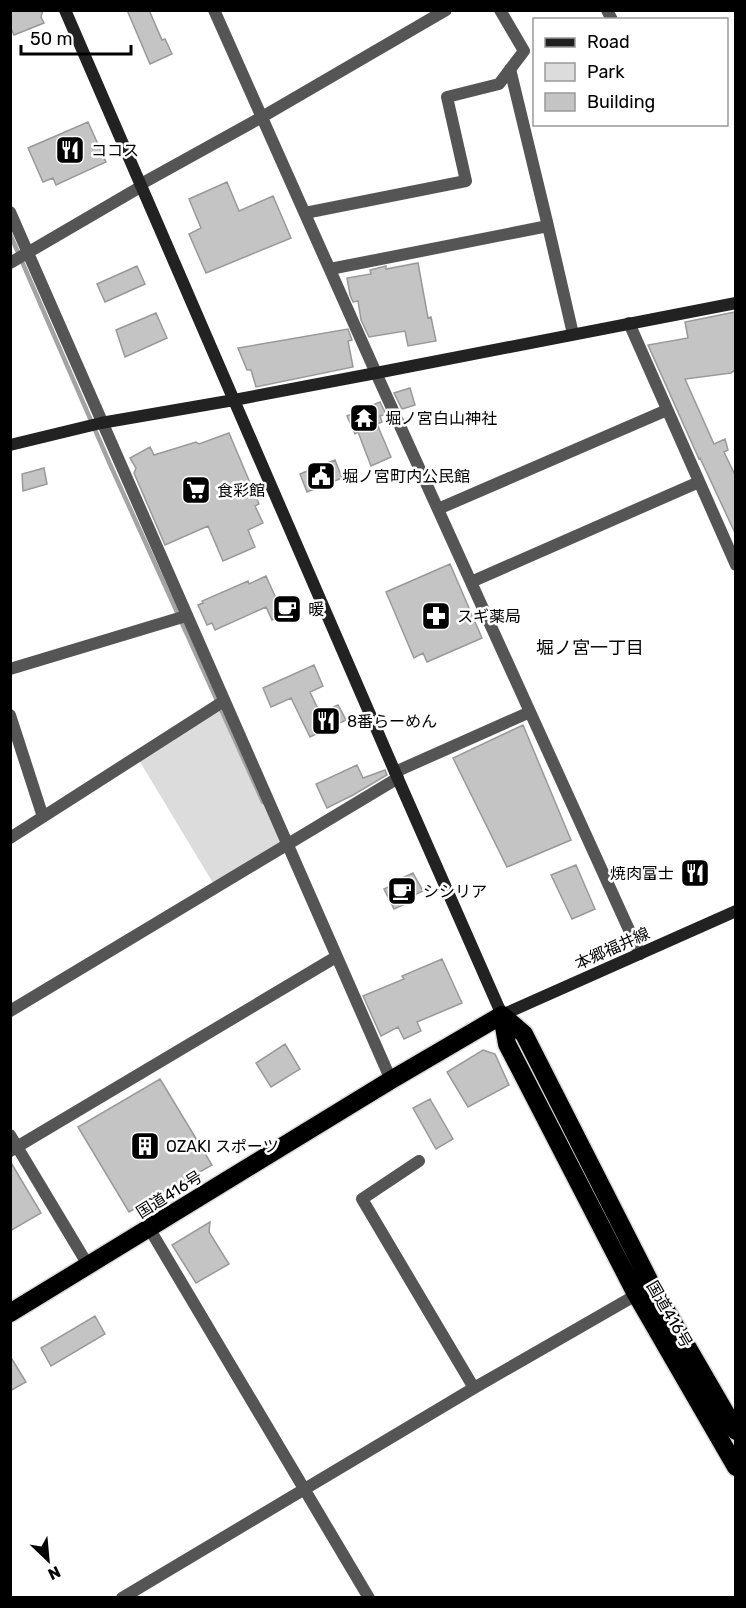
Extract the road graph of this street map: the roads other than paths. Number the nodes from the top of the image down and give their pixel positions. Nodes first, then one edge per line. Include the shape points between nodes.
1 (65, 10) edge
2 (214, 10) edge
3 (446, 10) edge
4 (500, 10) edge
5 (510, 69) junction
6 (262, 117) junction
7 (142, 185) junction
8 (10, 212) edge
9 (305, 213) junction
10 (548, 226) junction
11 (28, 252) junction
12 (10, 262) edge
13 (330, 269) junction
14 (735, 303) edge
15 (629, 323) junction
16 (573, 334) junction
17 (376, 373) junction
18 (234, 400) junction
19 (667, 410) junction
20 (101, 423) junction
21 (10, 445) edge
22 (699, 482) junction
23 (438, 509) junction
24 (730, 536) edge
25 (735, 565) edge
26 (471, 582) junction
27 (186, 616) junction
28 (10, 669) edge
29 (224, 701) junction
30 (530, 712) junction
31 (10, 715) edge
32 (396, 775) junction
33 (43, 817) junction
34 (10, 838) edge
35 (287, 845) junction
36 (735, 911) edge
37 (640, 954) junction
38 (336, 957) junction
39 (10, 1011) edge
40 (502, 1015) junction
41 (391, 1080) junction
42 (13, 1144) edge
43 (419, 1161) dead end
44 (149, 1228) junction
45 (88, 1265) junction
46 (644, 1290) junction
47 (10, 1312) edge
48 (474, 1388) junction
49 (735, 1431) edge
50 (735, 1467) edge
51 (304, 1490) junction
52 (122, 1598) edge
53 (369, 1598) edge

1 - 7 street
2 - 6 street
3 - 6 street
4 - 5 street via 524,51
5 - 9 street via 499,84 447,97 466,181
5 - 10 street
6 - 7 street
6 - 9 street
7 - 11 street
7 - 18 street
8 - 11 street
9 - 13 street
10 - 13 street
10 - 16 street
11 - 12 street
11 - 20 street
13 - 17 street
14 - 15 street
15 - 16 street
15 - 19 street
16 - 17 street
17 - 18 street
17 - 23 street
18 - 20 street
18 - 32 street
19 - 22 street
19 - 23 street
20 - 21 street
20 - 27 street
22 - 24 street
22 - 26 street
23 - 26 street
24 - 25 street
26 - 30 street
27 - 28 street
27 - 29 street
29 - 33 street
29 - 35 street
30 - 32 street
30 - 37 street
31 - 33 street
32 - 35 street
32 - 40 street
33 - 34 street
35 - 38 street
35 - 39 street
36 - 37 street, 本郷福井線
37 - 40 street, 本郷福井線
38 - 41 street
38 - 42 street
40 - 41 highway, 国道416号
40 - 46 highway, 国道416号 via 524,1034
41 - 44 highway, 国道416号
42 - 45 street
43 - 48 street via 362,1199
44 - 45 highway, 国道416号
44 - 51 street
45 - 47 highway, 国道416号
46 - 48 street
46 - 49 highway, 国道416号
46 - 50 highway, 国道416号
48 - 51 street
51 - 52 street
51 - 53 street

